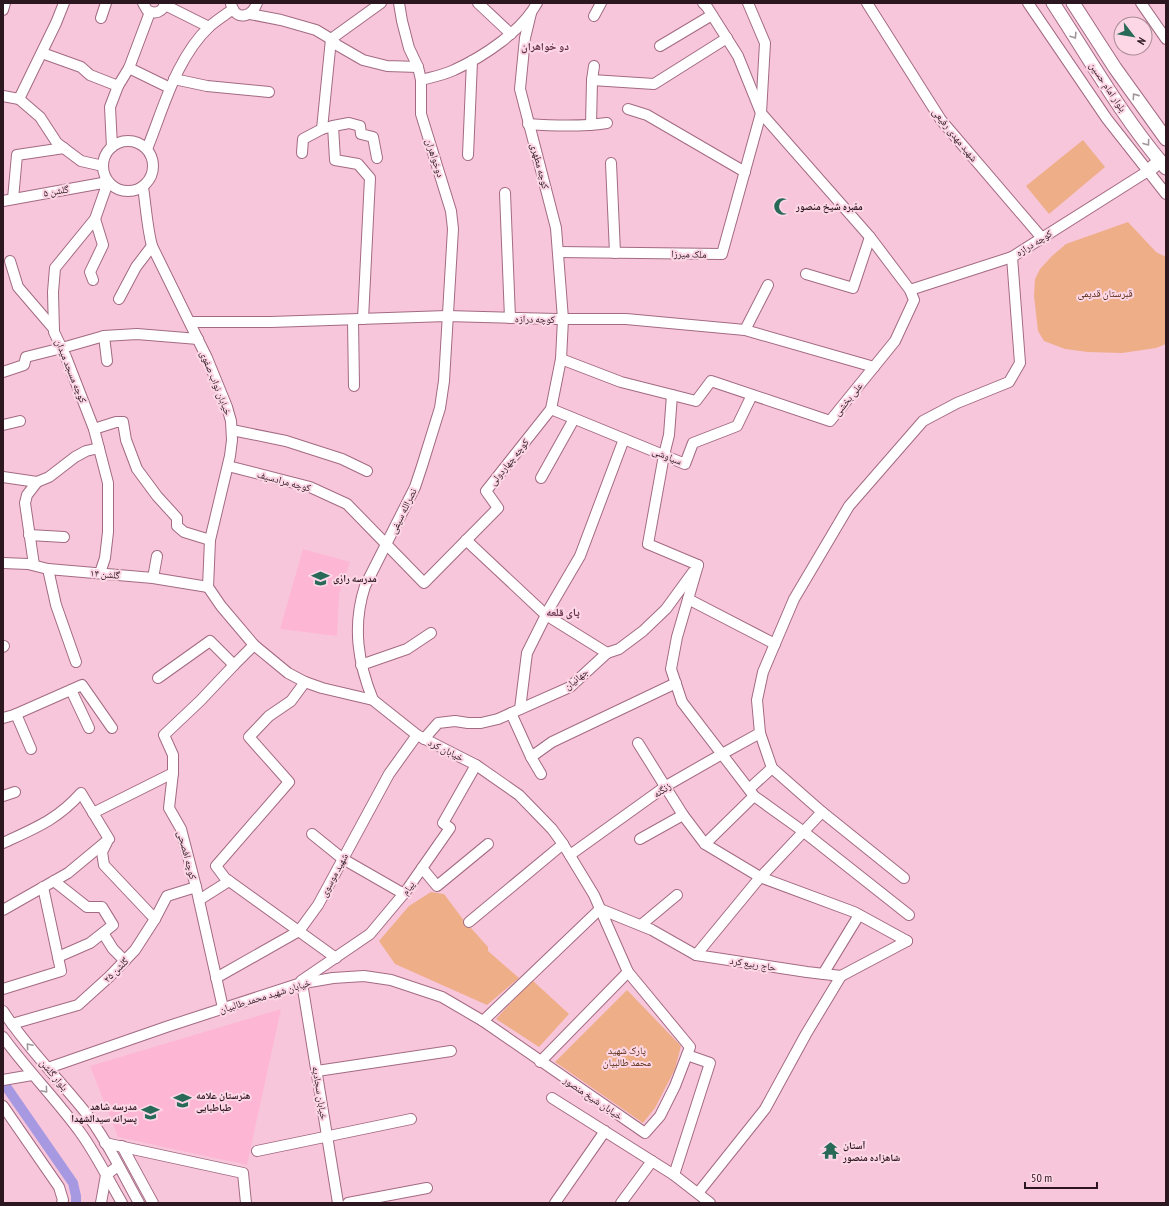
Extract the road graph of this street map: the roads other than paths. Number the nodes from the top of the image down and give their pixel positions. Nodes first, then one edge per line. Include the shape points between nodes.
1 (5, 3) edge
2 (64, 3) edge
3 (106, 3) edge
4 (143, 3) edge
5 (257, 3) edge
6 (381, 3) edge
7 (399, 3) edge
8 (478, 3) edge
9 (537, 3) edge
10 (601, 3) edge
11 (703, 3) edge
12 (748, 3) edge
13 (867, 3) edge
14 (1028, 3) edge
15 (1053, 3) edge
16 (1073, 3) edge
17 (1141, 3) edge
18 (165, 4) edge
19 (232, 6) edge
20 (3, 10) edge
21 (150, 12) junction
22 (531, 13) junction
23 (250, 14) junction
24 (712, 15) junction
25 (594, 16) dead end
26 (101, 18) dead end
27 (209, 27) junction
28 (511, 34) junction
29 (727, 38) junction
30 (331, 39) junction
31 (1166, 39) edge
32 (660, 46) dead end
33 (42, 53) junction
34 (472, 61) junction
35 (594, 66) dead end
36 (418, 67) junction
37 (129, 68) junction
38 (421, 80) junction
39 (592, 80) junction
40 (172, 84) junction
41 (118, 86) junction
42 (269, 92) dead end
43 (3, 96) edge
44 (19, 99) junction
45 (628, 109) dead end
46 (761, 113) junction
47 (607, 123) dead end
48 (528, 124) junction
49 (591, 125) junction
50 (332, 126) junction
51 (322, 129) junction
52 (1166, 139) edge
53 (112, 147) junction
54 (64, 148) junction
55 (147, 149) junction
56 (302, 153) dead end
57 (468, 155) dead end
58 (377, 158) dead end
59 (610, 163) dead end
60 (1163, 164) edge
61 (103, 166) junction
62 (1148, 171) junction
63 (745, 172) junction
64 (108, 182) junction
65 (143, 188) junction
66 (505, 193) dead end
67 (1166, 194) edge
68 (8, 200) edge
69 (95, 219) junction
70 (870, 237) junction
71 (1042, 238) junction
72 (152, 246) junction
73 (558, 252) junction
74 (615, 253) junction
75 (1012, 257) junction
76 (10, 261) dead end
77 (806, 274) dead end
78 (93, 280) dead end
79 (768, 285) dead end
80 (910, 290) junction
81 (119, 298) dead end
82 (447, 316) junction
83 (510, 318) junction
84 (358, 319) junction
85 (563, 319) junction
86 (190, 322) junction
87 (54, 329) junction
88 (745, 330) junction
89 (104, 336) junction
90 (198, 338) junction
91 (62, 348) junction
92 (561, 359) junction
93 (107, 361) dead end
94 (874, 367) junction
95 (3, 372) edge
96 (354, 386) dead end
97 (672, 395) junction
98 (752, 395) junction
99 (551, 409) junction
100 (574, 419) junction
101 (20, 421) dead end
102 (3, 425) edge
103 (94, 429) junction
104 (232, 430) junction
105 (624, 439) junction
106 (99, 448) junction
107 (664, 455) junction
108 (228, 466) junction
109 (367, 471) dead end
110 (3, 477) edge
111 (541, 478) dead end
112 (37, 482) junction
113 (29, 535) junction
114 (64, 537) dead end
115 (210, 540) junction
116 (466, 540) junction
117 (386, 544) junction
118 (157, 556) dead end
119 (3, 563) edge
120 (34, 565) junction
121 (698, 565) junction
122 (48, 569) junction
123 (100, 573) junction
124 (153, 578) junction
125 (424, 583) joint
126 (208, 587) junction
127 (688, 599) junction
128 (546, 615) junction
129 (431, 633) dead end
130 (775, 644) junction
131 (254, 645) junction
132 (607, 653) junction
133 (76, 662) dead end
134 (234, 665) junction
135 (361, 665) junction
136 (158, 678) dead end
137 (305, 682) junction
138 (676, 683) junction
139 (71, 690) junction
140 (373, 700) junction
141 (516, 711) junction
142 (16, 714) junction
143 (3, 718) edge
144 (89, 728) dead end
145 (112, 728) dead end
146 (760, 733) junction
147 (420, 737) junction
148 (638, 743) dead end
149 (32, 749) dead end
150 (722, 754) junction
151 (531, 758) junction
152 (476, 765) junction
153 (772, 768) junction
154 (173, 773) junction
155 (541, 774) dead end
156 (666, 786) junction
157 (15, 792) dead end
158 (752, 793) junction
159 (3, 796) edge
160 (822, 812) junction
161 (93, 813) junction
162 (683, 815) junction
163 (804, 832) junction
164 (312, 834) dead end
165 (109, 839) junction
166 (640, 839) dead end
167 (3, 842) edge
168 (488, 844) dead end
169 (563, 844) junction
170 (705, 844) junction
171 (570, 855) junction
172 (343, 859) junction
173 (422, 868) junction
174 (760, 877) junction
175 (904, 878) dead end
176 (54, 881) junction
177 (229, 881) junction
178 (43, 887) junction
179 (196, 887) junction
180 (404, 894) junction
181 (676, 895) dead end
182 (199, 900) junction
183 (600, 909) junction
184 (3, 910) edge
185 (859, 915) junction
186 (909, 915) dead end
187 (155, 918) junction
188 (468, 922) dead end
189 (641, 925) junction
190 (299, 931) junction
191 (103, 933) junction
192 (696, 955) junction
193 (58, 958) junction
194 (336, 958) junction
195 (124, 961) junction
196 (628, 972) junction
197 (823, 974) junction
198 (841, 976) junction
199 (216, 978) junction
200 (300, 983) junction
201 (3, 988) edge
202 (223, 1008) junction
203 (3, 1011) edge
204 (483, 1021) junction
205 (12, 1024) junction
206 (3, 1037) edge
207 (451, 1051) dead end
208 (687, 1055) junction
209 (540, 1062) junction
210 (48, 1068) junction
211 (317, 1070) junction
212 (32, 1075) junction
213 (3, 1080) edge
214 (552, 1098) dead end
215 (3, 1106) edge
216 (411, 1119) dead end
217 (605, 1131) junction
218 (327, 1136) junction
219 (105, 1142) junction
220 (122, 1146) junction
221 (256, 1151) dead end
222 (652, 1161) junction
223 (118, 1166) junction
224 (674, 1175) junction
225 (106, 1176) junction
226 (427, 1188) dead end
227 (698, 1194) junction
228 (708, 1202) edge
229 (62, 1203) edge
230 (101, 1203) edge
231 (122, 1203) edge
232 (139, 1203) edge
233 (153, 1203) edge
234 (246, 1203) edge
235 (338, 1203) edge
236 (348, 1203) edge
237 (555, 1203) edge
238 (621, 1203) edge

1 - 20 street
2 - 33 street
3 - 26 street
4 - 21 street
5 - 23 street
6 - 30 street
7 - 36 street, دوخواهران via 409,48
8 - 28 street
9 - 22 street
10 - 25 street
11 - 24 street
12 - 46 street, ملک میرزا via 765,43
13 - 71 street, شهید مهدی رفیعی via 941,120
14 - 62 street via 1107,119
15 -> 60 main road, بلوار امام حسین via 1102,80
52 -> 16 main road, بلوار امام حسین via 1115,68
17 - 31 street
18 - 21 street via 157,13
18 - 27 street
19 - 23 street via 239,15
19 - 27 street
21 - 37 street
22 - 28 street
22 - 48 street, کوچه مطهری via 525,38 520,89
23 - 30 street via 316,30
24 - 29 street
24 - 32 street
27 - 40 street via 188,54
28 - 34 street
29 - 39 street via 654,84
29 - 46 street via 738,56
30 - 36 street via 337,46 363,60 388,66
30 - 51 street
33 - 41 street via 82,67 90,75
33 - 44 street
34 - 38 street via 453,71
34 - 57 street
35 - 39 street
36 - 38 street, دوخواهران
37 - 40 street
37 - 41 street
38 - 82 street, دوخواهران via 421,114 451,210 453,229
39 - 49 street
40 - 42 street
40 - 55 street
41 - 53 street via 110,107
43 - 44 street
44 - 54 street via 40,117 57,143
45 - 63 street via 647,115
46 - 63 street, ملک میرزا
46 - 70 street
47 - 49 street
48 - 49 street
48 - 73 street, کوچه مطهری via 556,228
50 - 51 street
50 - 58 street via 348,123 360,126 361,134 374,137
50 - 84 street via 335,160 358,164 370,178
51 - 56 street via 303,139
53 - 55 street via 120,142 130,141 140,143
53 - 61 street via 105,156
54 - 61 street via 81,161
54 - 68 street via 17,155
55 - 65 street via 153,158 154,169 150,180
59 - 74 street
60 - 62 main road
61 - 64 street
62 - 67 street
62 - 71 street, کوچه درازه
63 - 74 street, ملک میرزا via 722,254
64 - 65 street via 122,191 132,192
64 - 68 street, گلشن ۵
64 - 69 street, کوچه مسجد میدان
65 - 72 street, خیابان نواب صفوی
66 - 83 street
69 - 78 street via 103,245 90,272
69 - 87 street, کوچه مسجد میدان via 54,268
70 - 77 street via 853,288
70 - 80 street
71 - 75 street, کوچه درازه
72 - 81 street via 136,267
72 - 86 street, خیابان نواب صفوی
73 - 74 street, ملک میرزا
73 - 85 street, کوچه مطهری
75 - 80 street, کوچه درازه
75 - 130 street via 1020,363 1009,382 957,403 923,421 849,506 794,599
76 - 87 street via 18,287
79 - 88 street
80 - 94 street, علی بخشی via 914,300 895,341
82 - 83 street, کوچه درازه
82 - 84 street, کوچه درازه
82 - 117 street, نصرالله سیفی via 440,408 414,487
83 - 85 street, کوچه درازه
84 - 86 street, کوچه درازه
84 - 96 street
85 - 88 street, کوچه درازه via 626,319
85 - 92 street, کوچه مطهری
86 - 90 street, خیابان نواب صفوی
87 - 91 street, کوچه مسجد میدان
88 - 94 street, کوچه درازه
89 - 90 street via 137,334
89 - 91 street
89 - 93 street
90 - 104 street, خیابان نواب صفوی via 227,407
91 - 95 street via 26,357 24,365
91 - 103 street, کوچه مسجد میدان
92 - 97 street via 621,382
92 - 99 street, کوچه مطهری
94 - 98 street, علی بخشی via 830,420
97 - 98 street, علی بخشی via 696,402 711,381
97 - 107 street via 669,435
98 - 107 street, سیاوشی via 737,426 693,443 685,464
99 - 100 street, سیاوشی
99 - 116 street, کوچه چهاردولی via 486,492 498,508
100 - 105 street, سیاوشی
100 - 111 street
101 - 102 street
103 - 106 street, کوچه مسجد میدان
103 - 115 street via 123,422 126,440 137,469 177,518 177,526 184,532
104 - 108 street, خیابان نواب صفوی
104 - 109 street via 286,441 342,459
105 - 107 street, سیاوشی
105 - 128 street via 580,556
106 - 112 street via 75,457 49,477
106 - 123 street, کوچه مسجد میدان via 108,483 108,532
107 - 121 street via 648,544
108 - 115 street, خیابان نواب صفوی
108 - 117 street, کوچه مرادسیف via 310,487 347,504
110 - 112 street
112 - 113 street via 25,502
113 - 114 street
113 - 120 street
115 - 126 street, خیابان نواب صفوی
116 - 125 street, کوچه چهاردولی
116 - 128 street
117 - 125 street, کوچه مرادسیف
117 - 135 street, نصرالله سیفی via 360,602 357,622
118 - 124 street
119 - 120 street, گلشن ۱۴
120 - 122 street, گلشن ۱۴
121 - 127 street
121 - 132 street, جهانیان via 666,609 619,649
122 - 123 street, گلشن ۱۴
122 - 133 street via 56,605
123 - 124 street, گلشن ۱۴
124 - 126 street, گلشن ۱۴
126 - 131 street, خیابان کرد
127 - 130 street
127 - 138 street via 671,669
128 - 132 street
128 - 141 street via 527,653
129 - 135 street via 407,649
130 - 146 street via 763,672 757,700
131 - 134 street, کوچه افصحی
131 - 137 street, خیابان کرد via 288,673
132 - 141 street, جهانیان via 570,687
134 - 136 street via 210,641
134 - 154 street, کوچه افصحی via 164,735 172,755
135 - 140 street, نصرالله سیفی
137 - 140 street, خیابان کرد
137 - 177 street via 291,701 269,716 249,737 289,782 216,866
138 - 150 street via 682,702
138 - 151 street via 552,742
139 - 142 street
139 - 144 street
139 - 145 street via 82,685
140 - 147 street, خیابان کرد
141 - 147 street, جهانیان via 481,723 438,723
141 - 151 street
142 - 143 street
142 - 149 street
146 - 150 street, زنگنه
146 - 153 street
147 - 152 street, خیابان کرد
147 - 172 street, شهید موسوی via 389,774
148 - 156 street
150 - 156 street, زنگنه
150 - 158 street
151 - 155 street
152 - 169 street, خیابان کرد via 519,794
152 - 173 street, پیام via 444,823 450,828
153 - 158 street
153 - 160 street
154 - 161 street
154 - 179 street, کوچه افصحی via 169,808 181,829
156 - 162 street
156 - 171 street, زنگنه
157 - 159 street
158 - 163 street
158 - 170 street
160 - 163 street
160 - 175 street
161 - 165 street
161 - 167 street via 81,793 67,808 40,826
162 - 166 street
162 - 170 street
163 - 174 street
163 - 186 street
164 - 172 street
165 - 176 street via 68,873
165 - 187 street via 102,852 104,865
168 - 173 street via 437,886
169 - 171 street, خیابان کرد
169 - 188 street
170 - 174 street
171 - 183 street, خیابان کرد
172 - 180 street
172 - 190 street, شهید موسوی via 318,905
173 - 180 street, پیام
174 - 185 street
174 - 192 street
176 - 178 street
176 - 191 street via 87,907 102,907 113,925
177 - 182 street
177 - 190 street
178 - 184 street
178 - 193 street
179 - 182 street, کوچه افصحی
179 - 187 street, گلشن ۲۵ via 166,896
180 - 194 street, پیام via 370,934
181 - 189 street
182 - 199 street, کوچه افصحی
183 - 189 street, حاج ربیع کرد
183 - 196 street, خیابان کرد
183 - 204 street
185 - 197 street
185 - 198 street via 907,942
187 - 195 street, گلشن ۲۵ via 135,950
189 - 192 street, حاج ربیع کرد
190 - 194 street
190 - 199 street, شهید موسوی
191 - 193 street via 90,943
191 - 195 street
192 - 197 street, حاج ربیع کرد
193 - 201 street via 61,971
194 - 200 street, پیام
195 - 205 street, گلشن ۲۵ via 78,1006
196 - 208 street, خیابان کرد via 690,1047
196 - 209 street
197 - 198 street, حاج ربیع کرد
198 - 227 street via 765,1109
199 - 202 street, کوچه افصحی
200 - 202 street, خیابان شهید محمد طالبیان
200 - 204 street, خیابان شهید محمد طالبیان via 364,976 392,980 442,997
200 - 211 street, خیابان سجادیه
202 - 210 street, خیابان شهید محمد طالبیان
203 - 205 street, بلوار گلشن
204 - 209 street, خیابان شهید محمد طالبیان
210 -> 205 street, بلوار گلشن
206 - 212 street, بلوار گلشن
207 - 211 street
208 - 209 street, خیابان شیخ منصور via 660,1116 644,1133
208 - 224 street via 710,1063
210 - 219 street, بلوار گلشن via 86,1114
211 - 218 street, خیابان سجادیه
212 - 213 street
212 -> 225 street, بلوار گلشن via 80,1133
214 - 217 street
215 - 229 street via 59,1187
216 - 218 street
217 - 222 street
217 - 237 street
218 - 221 street
218 - 235 street, خیابان سجادیه
219 - 220 street
219 - 223 street, بلوار گلشن
220 - 233 street
220 - 234 street via 243,1173
222 - 224 street
222 - 238 street
223 - 225 street
223 - 232 street, بلوار گلشن
224 - 227 street
225 - 230 street
225 - 231 street, بلوار گلشن
226 - 236 street
227 - 228 street

